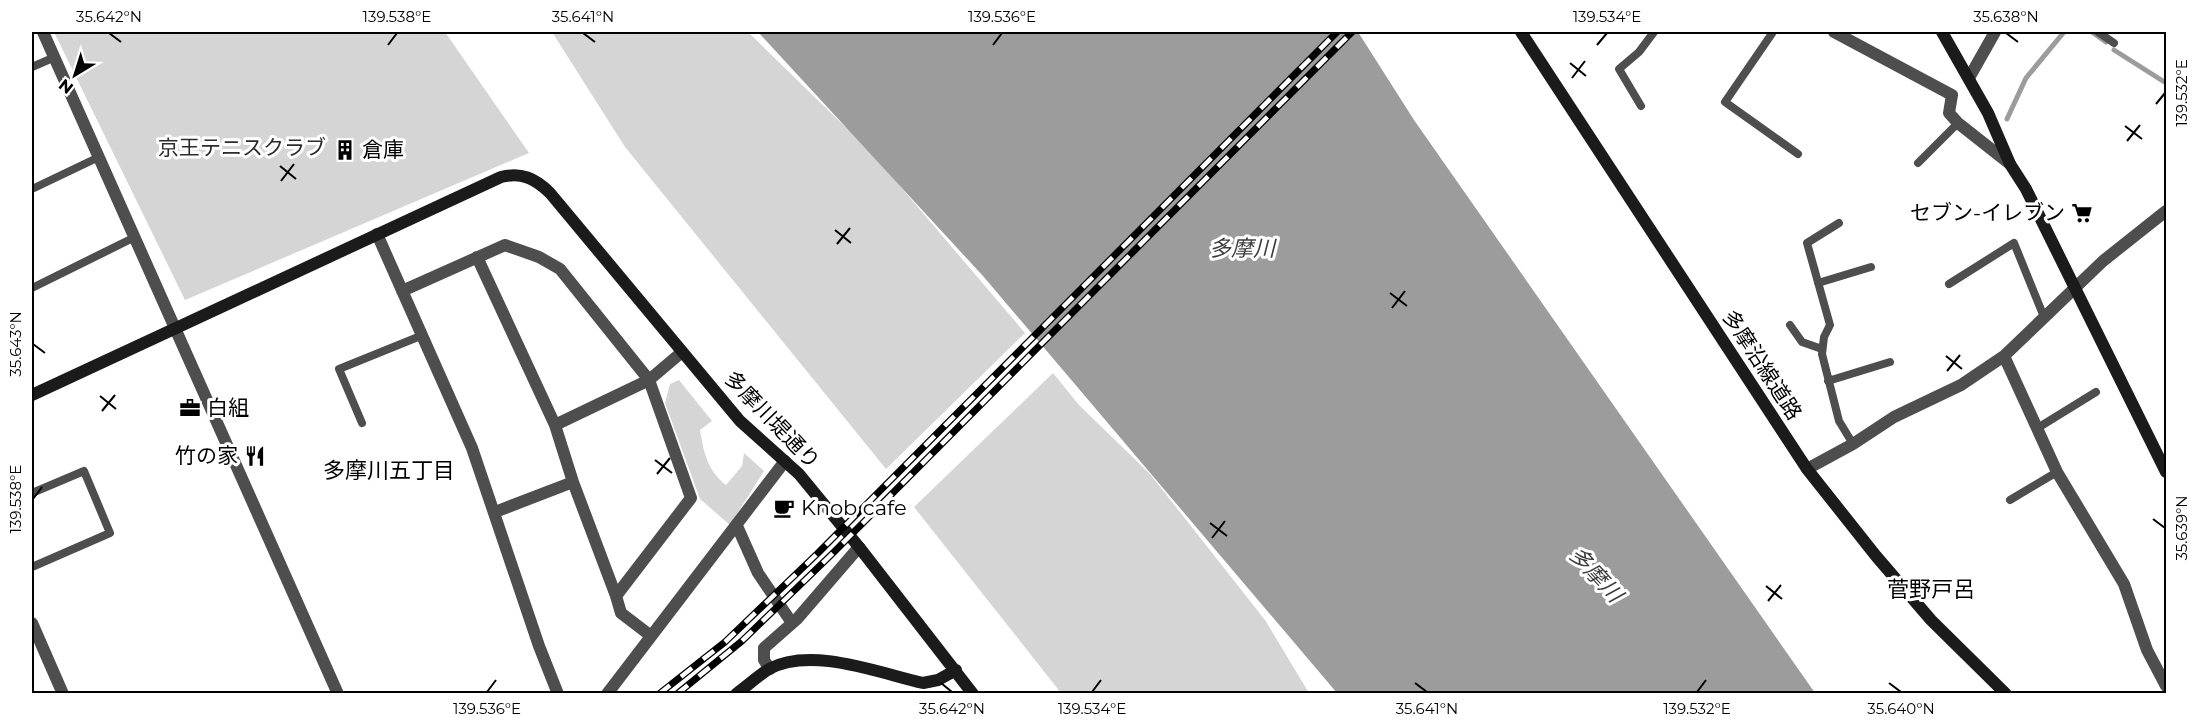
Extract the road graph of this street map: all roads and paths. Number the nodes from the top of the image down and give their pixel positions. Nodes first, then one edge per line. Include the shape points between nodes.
1 (43, 32) edge
2 (1521, 32) edge
3 (1654, 32) edge
4 (1773, 32) edge
5 (1834, 32) edge
6 (1942, 32) edge
7 (1995, 32) edge
8 (2098, 32) edge
9 (2114, 43) dead end
10 (55, 57) junction
11 (32, 68) edge
12 (1969, 78) junction
13 (1641, 106) dead end
14 (1958, 123) junction
15 (1798, 153) dead end
16 (99, 157) junction
17 (1918, 163) dead end
18 (2010, 164) junction
19 (32, 189) edge
20 (2166, 211) edge
21 (1839, 223) dead end
22 (376, 234) junction
23 (135, 237) junction
24 (477, 257) junction
25 (1871, 267) dead end
26 (1818, 283) junction
27 (1949, 284) dead end
28 (2074, 287) junction
29 (32, 288) edge
30 (402, 291) junction
31 (2044, 317) junction
32 (1791, 325) dead end
33 (176, 328) junction
34 (423, 335) junction
35 (1822, 349) junction
36 (682, 352) junction
37 (2004, 356) junction
38 (1890, 362) dead end
39 (649, 380) junction
40 (1828, 381) junction
41 (2096, 392) dead end
42 (32, 395) edge
43 (362, 423) dead end
44 (555, 425) junction
45 (2036, 429) junction
46 (1853, 444) junction
47 (785, 460) junction
48 (1807, 469) junction
49 (2057, 472) junction
50 (2166, 472) edge
51 (573, 482) junction
52 (32, 493) edge
53 (2010, 500) dead end
54 (495, 512) junction
55 (736, 525) junction
56 (859, 547) junction
57 (32, 567) edge
58 (616, 596) junction
59 (32, 623) edge
60 (792, 623) junction
61 (651, 636) junction
62 (770, 669) junction
63 (956, 670) junction
64 (2166, 686) edge
65 (63, 693) edge
66 (338, 693) edge
67 (558, 693) edge
68 (607, 693) edge
69 (736, 693) edge
70 (974, 693) edge
71 (2006, 693) edge

1 - 10 street
2 - 48 street, 多摩沿線道路
3 - 13 lane via 1619,69
4 - 15 lane via 1725,102
5 - 14 street via 1952,95 1949,113
6 - 12 street
7 - 12 street
8 - 9 lane
10 - 11 lane
10 - 16 street
12 - 18 street
14 - 17 lane
14 - 18 street
16 - 19 lane
16 - 23 street
18 - 28 street
20 - 28 street
21 - 26 lane via 1807,243
22 - 30 street
22 - 33 street
22 - 36 street, 多摩川堤通り via 501,177 519,174 550,193
23 - 29 lane
23 - 33 street
24 - 30 street
24 - 39 street via 505,245 560,269
24 - 44 street
25 - 26 lane
26 - 35 lane via 1830,325
27 - 31 lane via 2014,243
28 - 31 street
28 - 50 street
30 - 34 street
31 - 37 street
32 - 35 lane via 1802,342
33 - 42 street
33 - 66 street
34 - 43 lane via 339,369
34 - 54 street
35 - 40 lane
36 - 39 street
36 - 47 street, 多摩川堤通り via 740,421
37 - 45 street
37 - 46 street
38 - 40 lane
39 - 44 street
39 - 58 street via 691,498
40 - 46 lane via 1839,421
41 - 45 lane
44 - 51 street
45 - 49 street
46 - 48 street
47 - 55 street
47 - 56 street, 多摩川堤通り
48 - 71 street, 多摩沿線道路 via 1930,620
49 - 53 lane
49 - 64 street via 2124,585 2147,650
51 - 54 street
51 - 58 street
52 - 57 lane via 84,471 110,533
54 - 67 street
55 - 60 street via 758,573
55 - 61 street
56 - 60 street
56 - 63 street, 多摩川堤通り
58 - 61 street via 621,613
59 - 65 street
60 - 62 street via 764,648 764,660
61 - 68 street
62 - 63 street via 792,661 819,660 923,683
62 - 69 street
63 - 70 street, 多摩川堤通り

